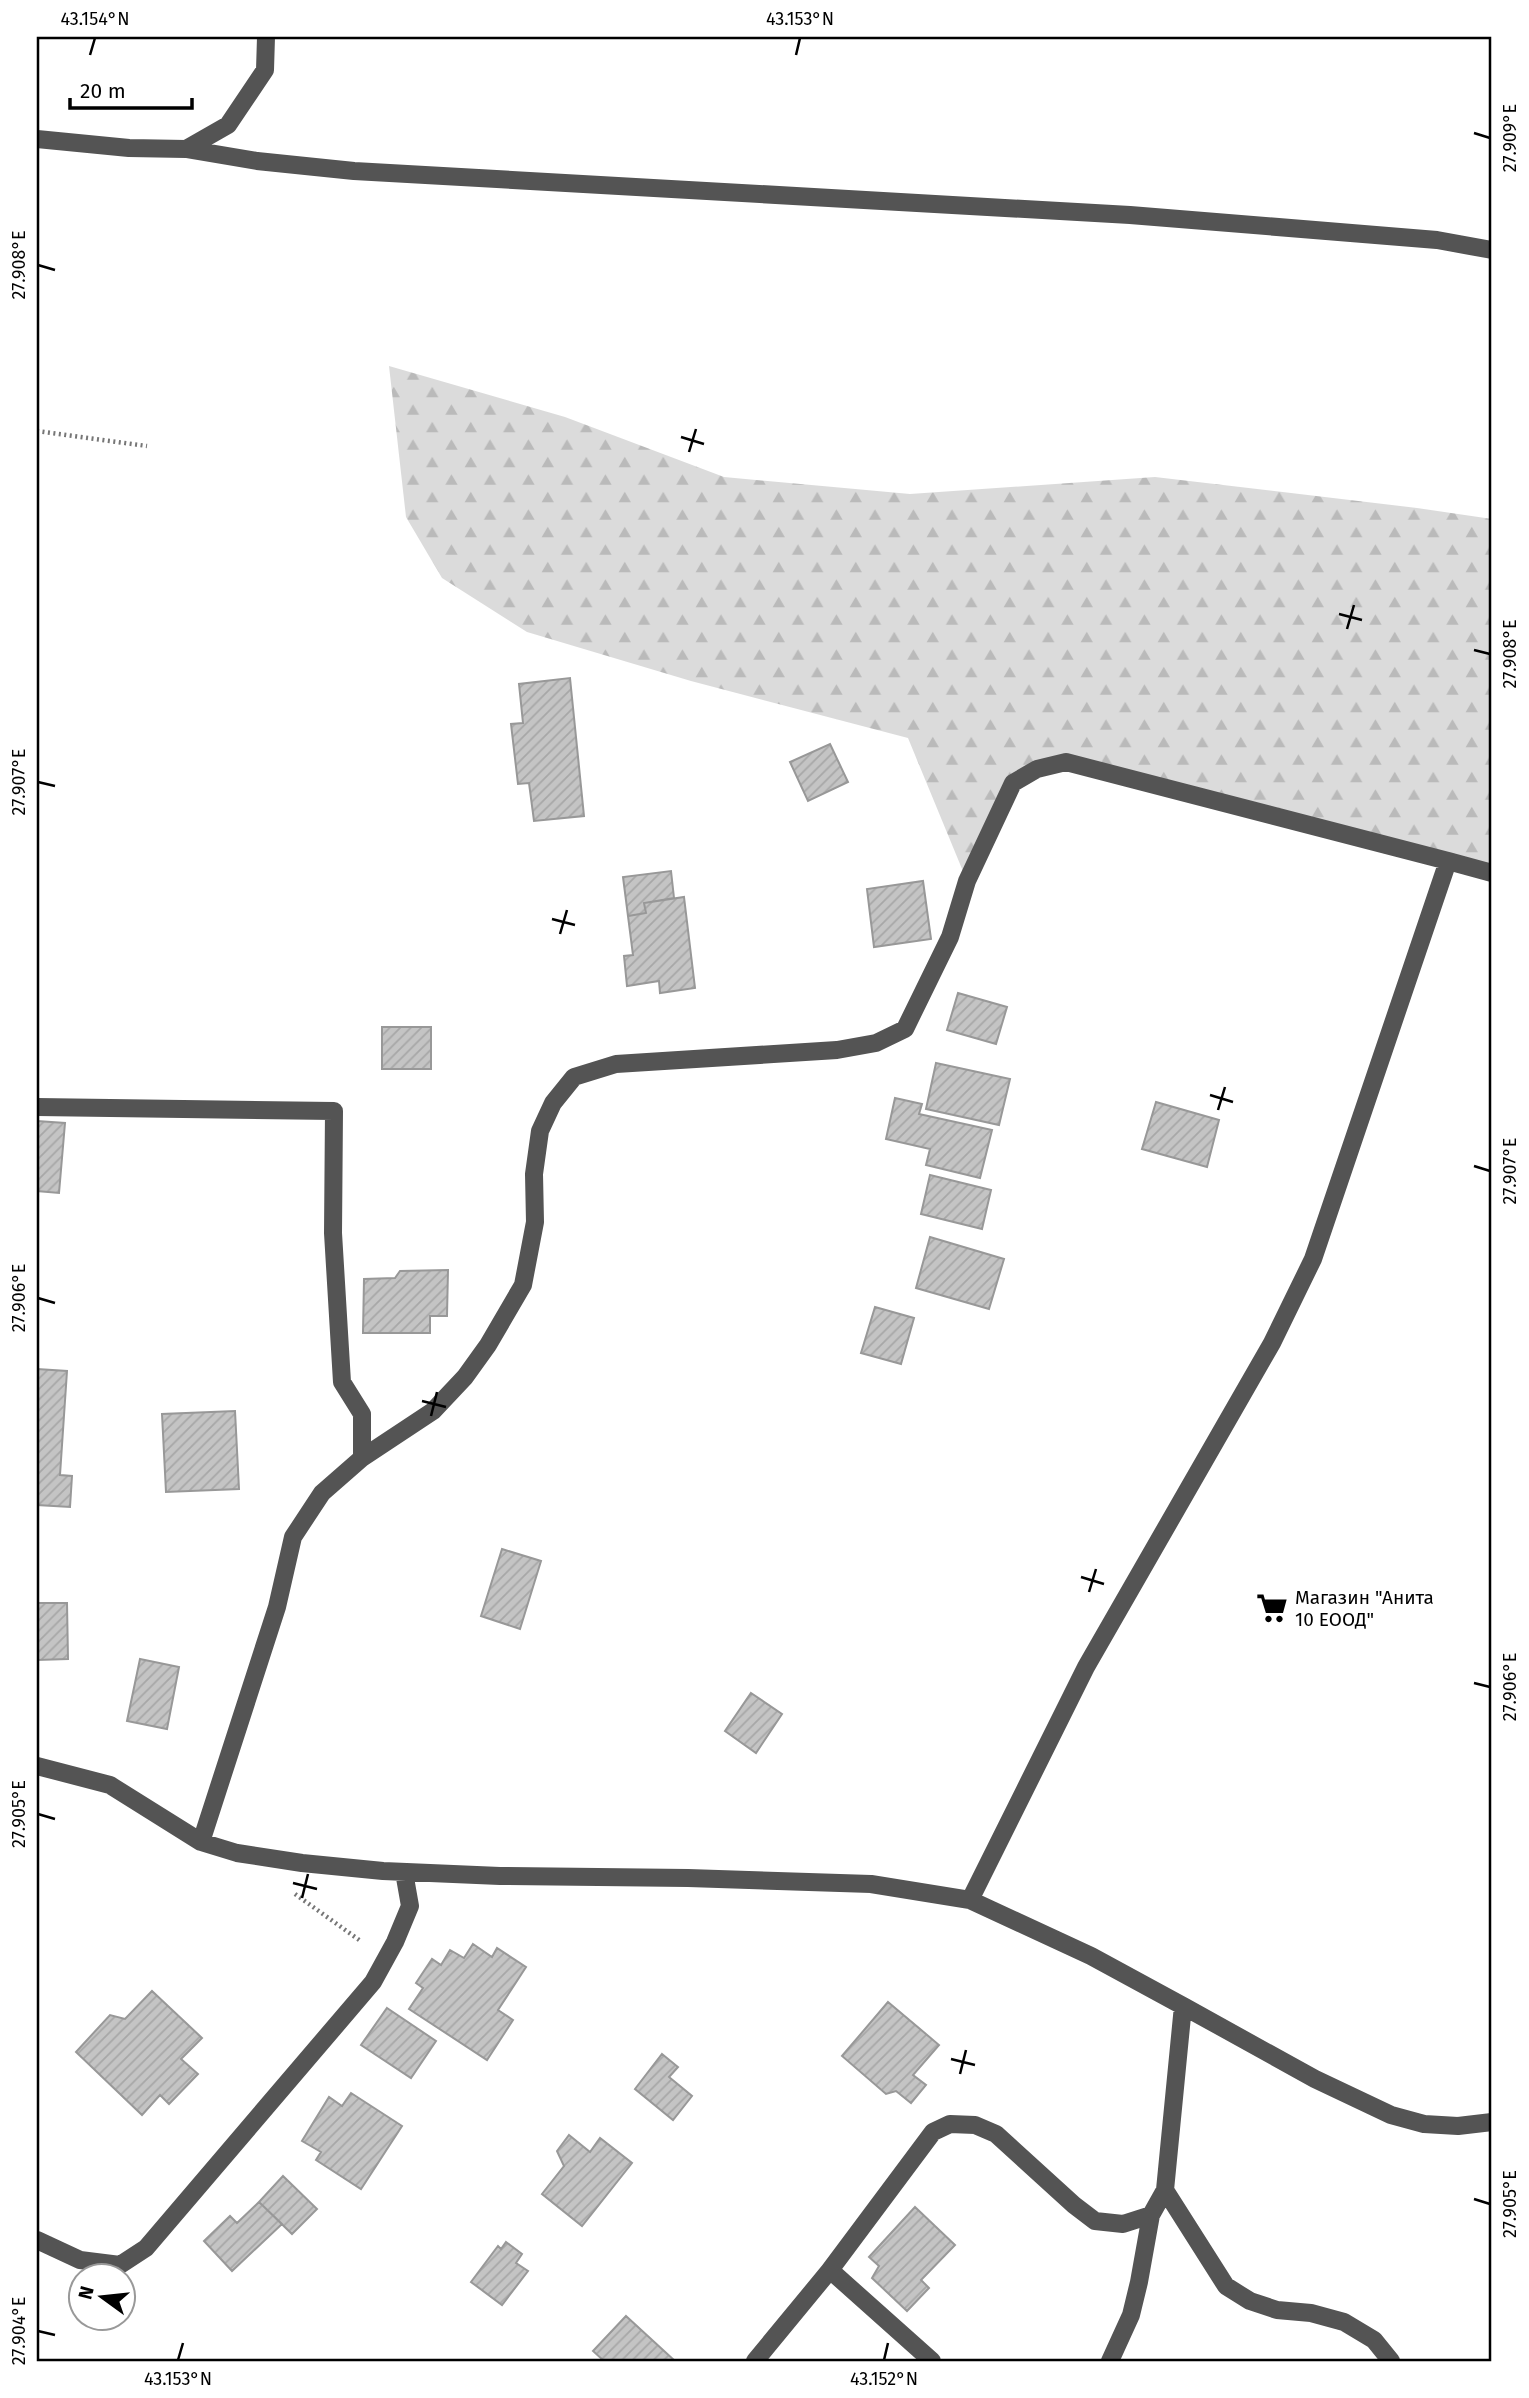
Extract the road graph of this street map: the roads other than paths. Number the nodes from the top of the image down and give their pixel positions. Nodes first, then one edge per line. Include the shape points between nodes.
1 (266, 37) edge
2 (37, 139) edge
3 (187, 149) junction
4 (1492, 250) edge
5 (1448, 861) junction
6 (1492, 873) edge
7 (37, 1107) edge
8 (362, 1458) junction
9 (37, 1766) edge
10 (201, 1842) junction
11 (404, 1872) junction
12 (970, 1900) junction
13 (1183, 2006) junction
14 (1492, 2122) edge
15 (1165, 2190) junction
16 (1151, 2215) junction
17 (37, 2240) edge
18 (830, 2270) junction
19 (755, 2361) edge
20 (932, 2361) edge
21 (1110, 2361) edge
22 (1391, 2361) edge

1 - 3 street via 265,70 228,125
2 - 3 street
3 - 4 street via 354,171 1130,215 1437,240
5 - 6 street
5 - 8 street via 1066,762 1037,769 1013,783 967,881 950,937 905,1029 876,1043 837,1050 616,1064 574,1077 553,1103 540,1131 534,1174 536,1222 523,1285 506,1316 465,1377 433,1410
5 - 12 street via 1313,1259 1265,1355 1086,1667
7 - 8 street via 334,1111 333,1233 342,1381 362,1414
8 - 10 street via 322,1493 293,1537 277,1607
9 - 10 street via 110,1785
10 - 11 street via 302,1863
11 - 12 street via 872,1884
11 - 17 street via 411,1906 373,1982 146,2248 120,2265 80,2260
12 - 13 street via 1079,1949
13 - 14 street via 1391,2115 1424,2124
13 - 15 street
15 - 16 street
15 - 22 street via 1226,2286 1277,2310 1344,2322 1374,2340
16 - 18 street via 1123,2224 1095,2221 996,2134 975,2125 950,2124 933,2132
16 - 21 street via 1130,2315
18 - 19 street
18 - 20 street

